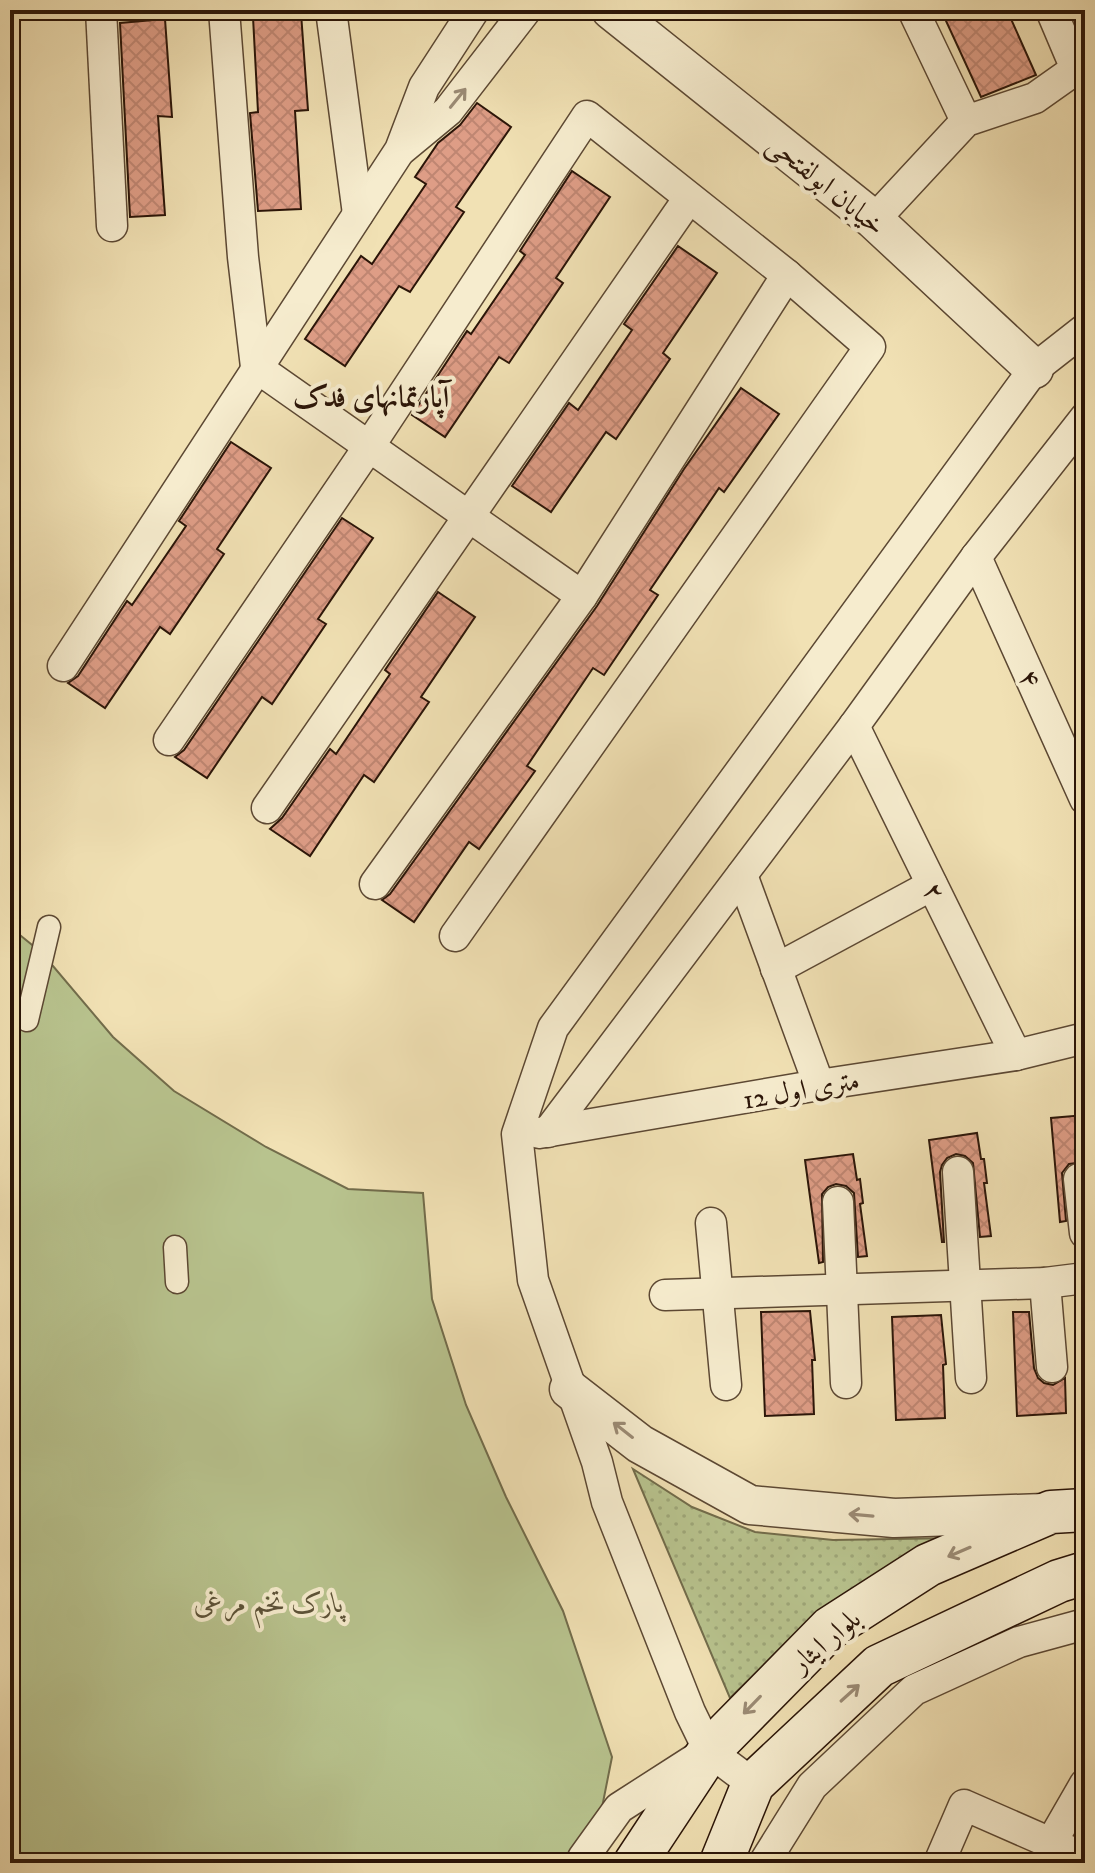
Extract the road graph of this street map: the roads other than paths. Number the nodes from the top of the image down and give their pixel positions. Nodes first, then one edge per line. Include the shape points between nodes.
1 (101, 10) edge
2 (224, 10) edge
3 (331, 10) edge
4 (474, 10) edge
5 (526, 10) edge
6 (611, 10) edge
7 (913, 10) edge
8 (1051, 10) edge
9 (1081, 66) edge
10 (966, 121) junction
11 (400, 150) junction
12 (689, 198) junction
13 (358, 214) junction
14 (874, 220) junction
15 (112, 226) dead end
16 (787, 275) junction
17 (1085, 329) edge
18 (256, 367) junction
19 (1034, 369) junction
20 (1085, 418) edge
21 (370, 445) junction
22 (470, 517) junction
23 (976, 557) junction
24 (582, 596) junction
25 (63, 666) dead end
26 (854, 726) junction
27 (169, 740) dead end
28 (1085, 799) edge
29 (267, 808) dead end
30 (742, 875) junction
31 (375, 884) dead end
32 (932, 885) junction
33 (49, 927) dead end
34 (455, 936) dead end
35 (776, 969) junction
36 (27, 1020) dead end
37 (1085, 1038) edge
38 (1016, 1055) junction
39 (819, 1085) junction
40 (548, 1132) junction
41 (517, 1134) junction
42 (958, 1172) dead end
43 (1079, 1179) dead end
44 (838, 1202) dead end
45 (711, 1223) dead end
46 (1085, 1233) edge
47 (175, 1247) dead end
48 (1085, 1278) edge
49 (177, 1282) dead end
50 (1045, 1283) junction
51 (965, 1285) junction
52 (843, 1289) junction
53 (717, 1293) junction
54 (665, 1295) dead end
55 (1052, 1367) dead end
56 (971, 1378) dead end
57 (846, 1383) dead end
58 (726, 1385) dead end
59 (569, 1389) junction
60 (1068, 1511) edge
61 (1085, 1573) edge
62 (1085, 1624) edge
63 (709, 1751) junction
64 (753, 1784) junction
65 (1085, 1784) edge
66 (1051, 1843) junction
67 (583, 1858) dead end
68 (1085, 1858) edge
69 (635, 1863) edge
70 (721, 1863) edge
71 (764, 1863) edge
72 (939, 1863) edge

1 - 15 street
2 - 18 street
3 - 13 street
4 - 11 street via 424,87
11 -> 5 street via 448,111
6 - 14 street, خیابان ابولفتحی
7 - 10 street
8 - 9 street
9 - 10 street via 1035,98
10 - 14 street
11 - 13 street
12 - 16 street
12 - 21 street via 587,116
12 - 22 street
13 - 18 street
14 - 19 street, خیابان ابولفتحی
16 - 24 street
16 - 34 street via 870,347
17 - 19 street
18 - 21 street
18 - 25 street
19 - 41 street via 553,1028
20 - 23 street
21 - 22 street
21 - 27 street
22 - 24 street
22 - 29 street
23 - 26 street
23 - 28 street, ۴
24 - 31 street
26 - 30 street
26 - 32 street, ۲
30 - 35 street
30 - 40 street
32 - 35 street
32 - 38 street, ۲
33 - 36 street
35 - 39 street
37 - 38 street, 12 متری اول
38 - 39 street, 12 متری اول
39 - 40 street, 12 متری اول
40 - 41 street, 12 متری اول
41 - 59 street via 533,1280
42 - 51 street
43 - 46 street
44 - 52 street
45 - 53 street
47 - 49 street
48 - 50 street
50 - 51 street
50 - 55 street
51 - 52 street
51 - 56 street
52 - 53 street
52 - 57 street
53 - 54 street
53 - 58 street
60 -> 59 street via 894,1518 750,1505 640,1444
59 - 63 street via 607,1502
60 -> 63 main road, بلوار ایثار via 928,1565 830,1628
64 -> 61 main road, بلوار ایثار via 879,1666
62 - 71 street via 1019,1642 914,1690 812,1786
63 - 64 street
63 - 67 street via 619,1808
63 - 69 main road, بلوار ایثار
64 - 70 main road, بلوار ایثار
65 - 66 street
66 - 68 street
66 - 72 street via 964,1805

